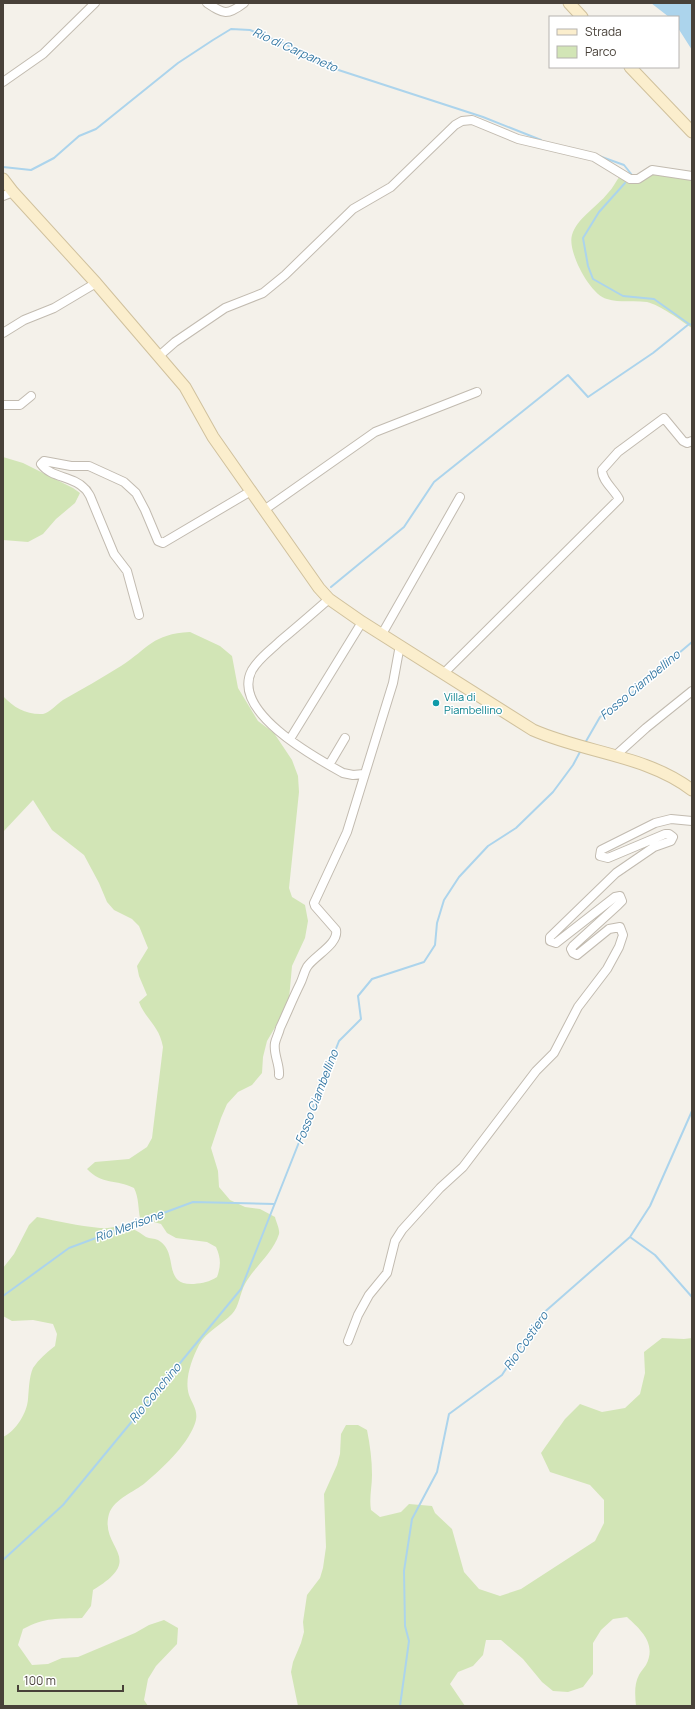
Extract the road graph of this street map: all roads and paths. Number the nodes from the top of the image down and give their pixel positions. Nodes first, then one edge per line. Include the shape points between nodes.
1 (95, 3) edge
2 (207, 3) edge
3 (244, 3) edge
4 (569, 3) edge
5 (581, 16) edge
6 (631, 68) edge
7 (3, 82) edge
8 (692, 132) edge
9 (692, 176) edge
10 (3, 179) edge
11 (8, 194) edge
12 (96, 283) junction
13 (3, 333) edge
14 (159, 356) junction
15 (477, 392) dead end
16 (31, 396) dead end
17 (3, 405) edge
18 (692, 441) edge
19 (251, 491) junction
20 (460, 497) dead end
21 (264, 510) junction
22 (329, 599) junction
23 (139, 616) dead end
24 (362, 622) junction
25 (382, 634) junction
26 (400, 645) junction
27 (444, 672) junction
28 (692, 691) edge
29 (345, 738) dead end
30 (290, 739) junction
31 (615, 756) junction
32 (329, 765) junction
33 (364, 774) junction
34 (692, 790) edge
35 (692, 821) edge
36 (279, 1075) dead end
37 (348, 1341) dead end

1 - 7 street via 43,54
2 - 3 street via 227,13
4 - 5 main road
6 - 8 main road
9 - 14 street via 652,170 638,179 630,179 594,157 518,139 472,120 462,121 391,187 353,209 263,293 225,308
10 - 11 main road
11 - 12 main road
12 - 13 street via 54,308 24,320
12 - 14 main road
14 - 19 main road via 185,387 213,437
15 - 21 street via 375,432
16 - 17 street via 20,405
18 - 27 street via 683,441 664,418 618,452 602,470 602,476 619,499
19 - 21 main road
19 - 23 street via 163,543 158,541 136,493 124,482 89,466 44,461 41,464 50,472 78,483 90,496 114,554 126,571
20 - 25 street
21 - 22 main road
22 - 24 main road
22 - 30 street via 256,664 247,683 250,696 268,722
24 - 25 main road
24 - 30 street
25 - 26 main road
26 - 27 main road
26 - 33 street via 393,684
27 - 31 main road via 533,730
28 - 31 street
29 - 32 street
30 - 32 street
31 - 34 main road via 642,763
32 - 33 street via 343,773
33 - 36 street via 347,832 314,903 337,934 307,967 290,1006 275,1043
35 - 37 street via 671,819 655,823 601,850 600,856 608,858 665,834 672,837 671,841 654,847 616,873 550,937 550,941 556,943 615,897 620,896 622,901 572,948 573,953 577,955 609,929 620,927 623,935 621,941 606,969 578,1007 554,1053 536,1071 463,1167 440,1188 395,1240 388,1273 358,1315

